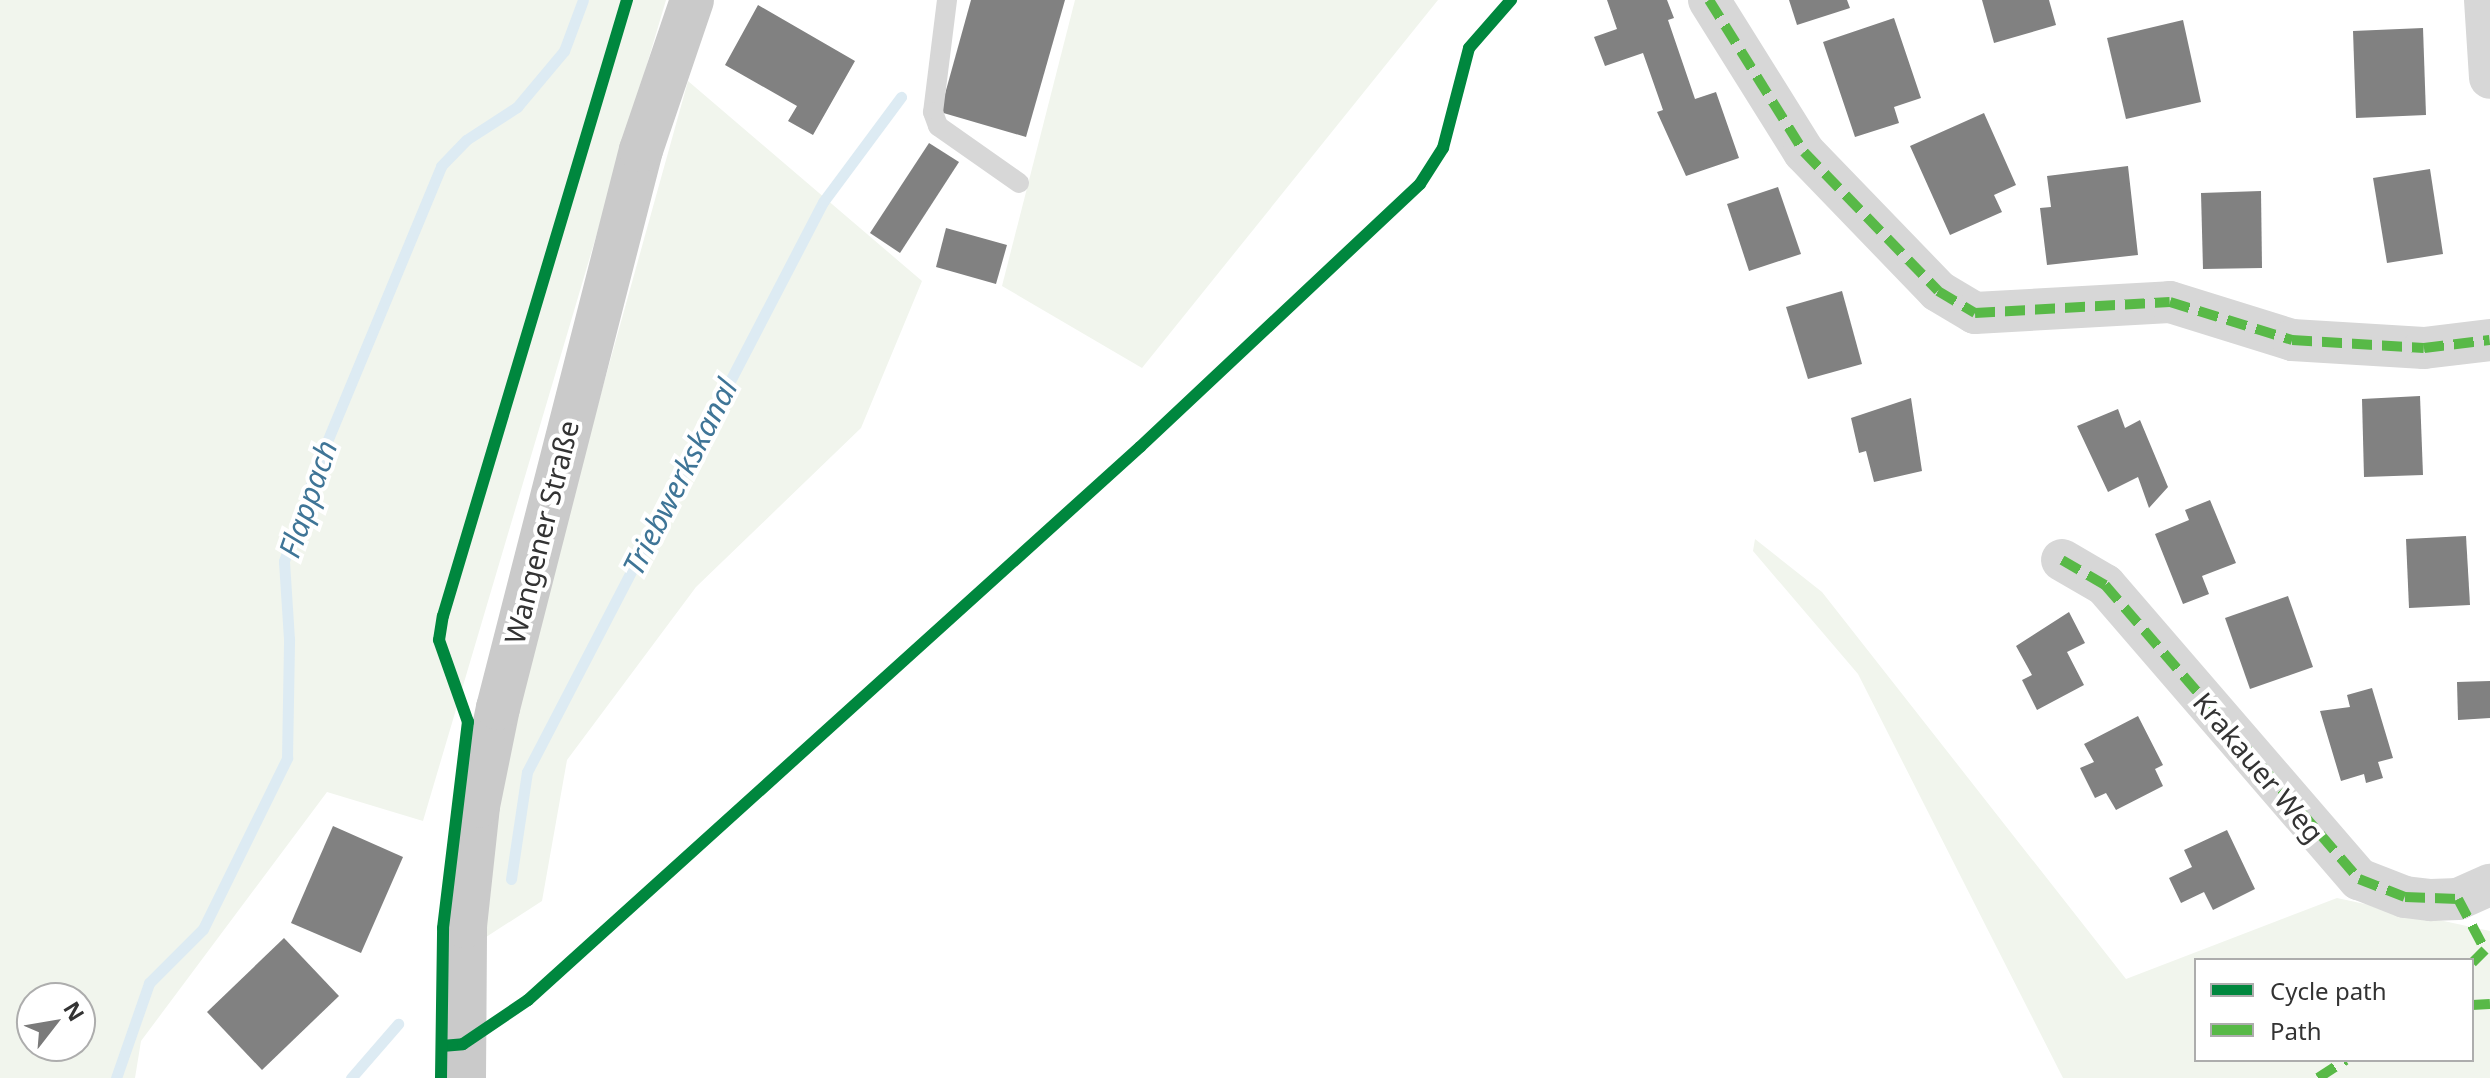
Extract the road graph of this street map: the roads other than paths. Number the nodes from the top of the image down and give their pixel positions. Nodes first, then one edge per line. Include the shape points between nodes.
1 (692, 0) edge
2 (947, 0) edge
3 (1709, 0) edge
4 (2485, 0) edge
5 (2490, 78) edge
6 (1019, 183) dead end
7 (2490, 340) edge
8 (2062, 560) dead end
9 (2490, 885) edge
10 (464, 1078) edge

1 - 10 main road, Wangener Straße via 641,150 498,708 478,806 465,926
2 - 6 lane via 933,112 938,126
3 - 7 street via 1804,152 1938,291 1975,313 2170,302 2292,340 2424,348
4 - 5 street
8 - 9 street, Krakauer Weg via 2105,585 2359,879 2405,897 2431,900 2458,899

